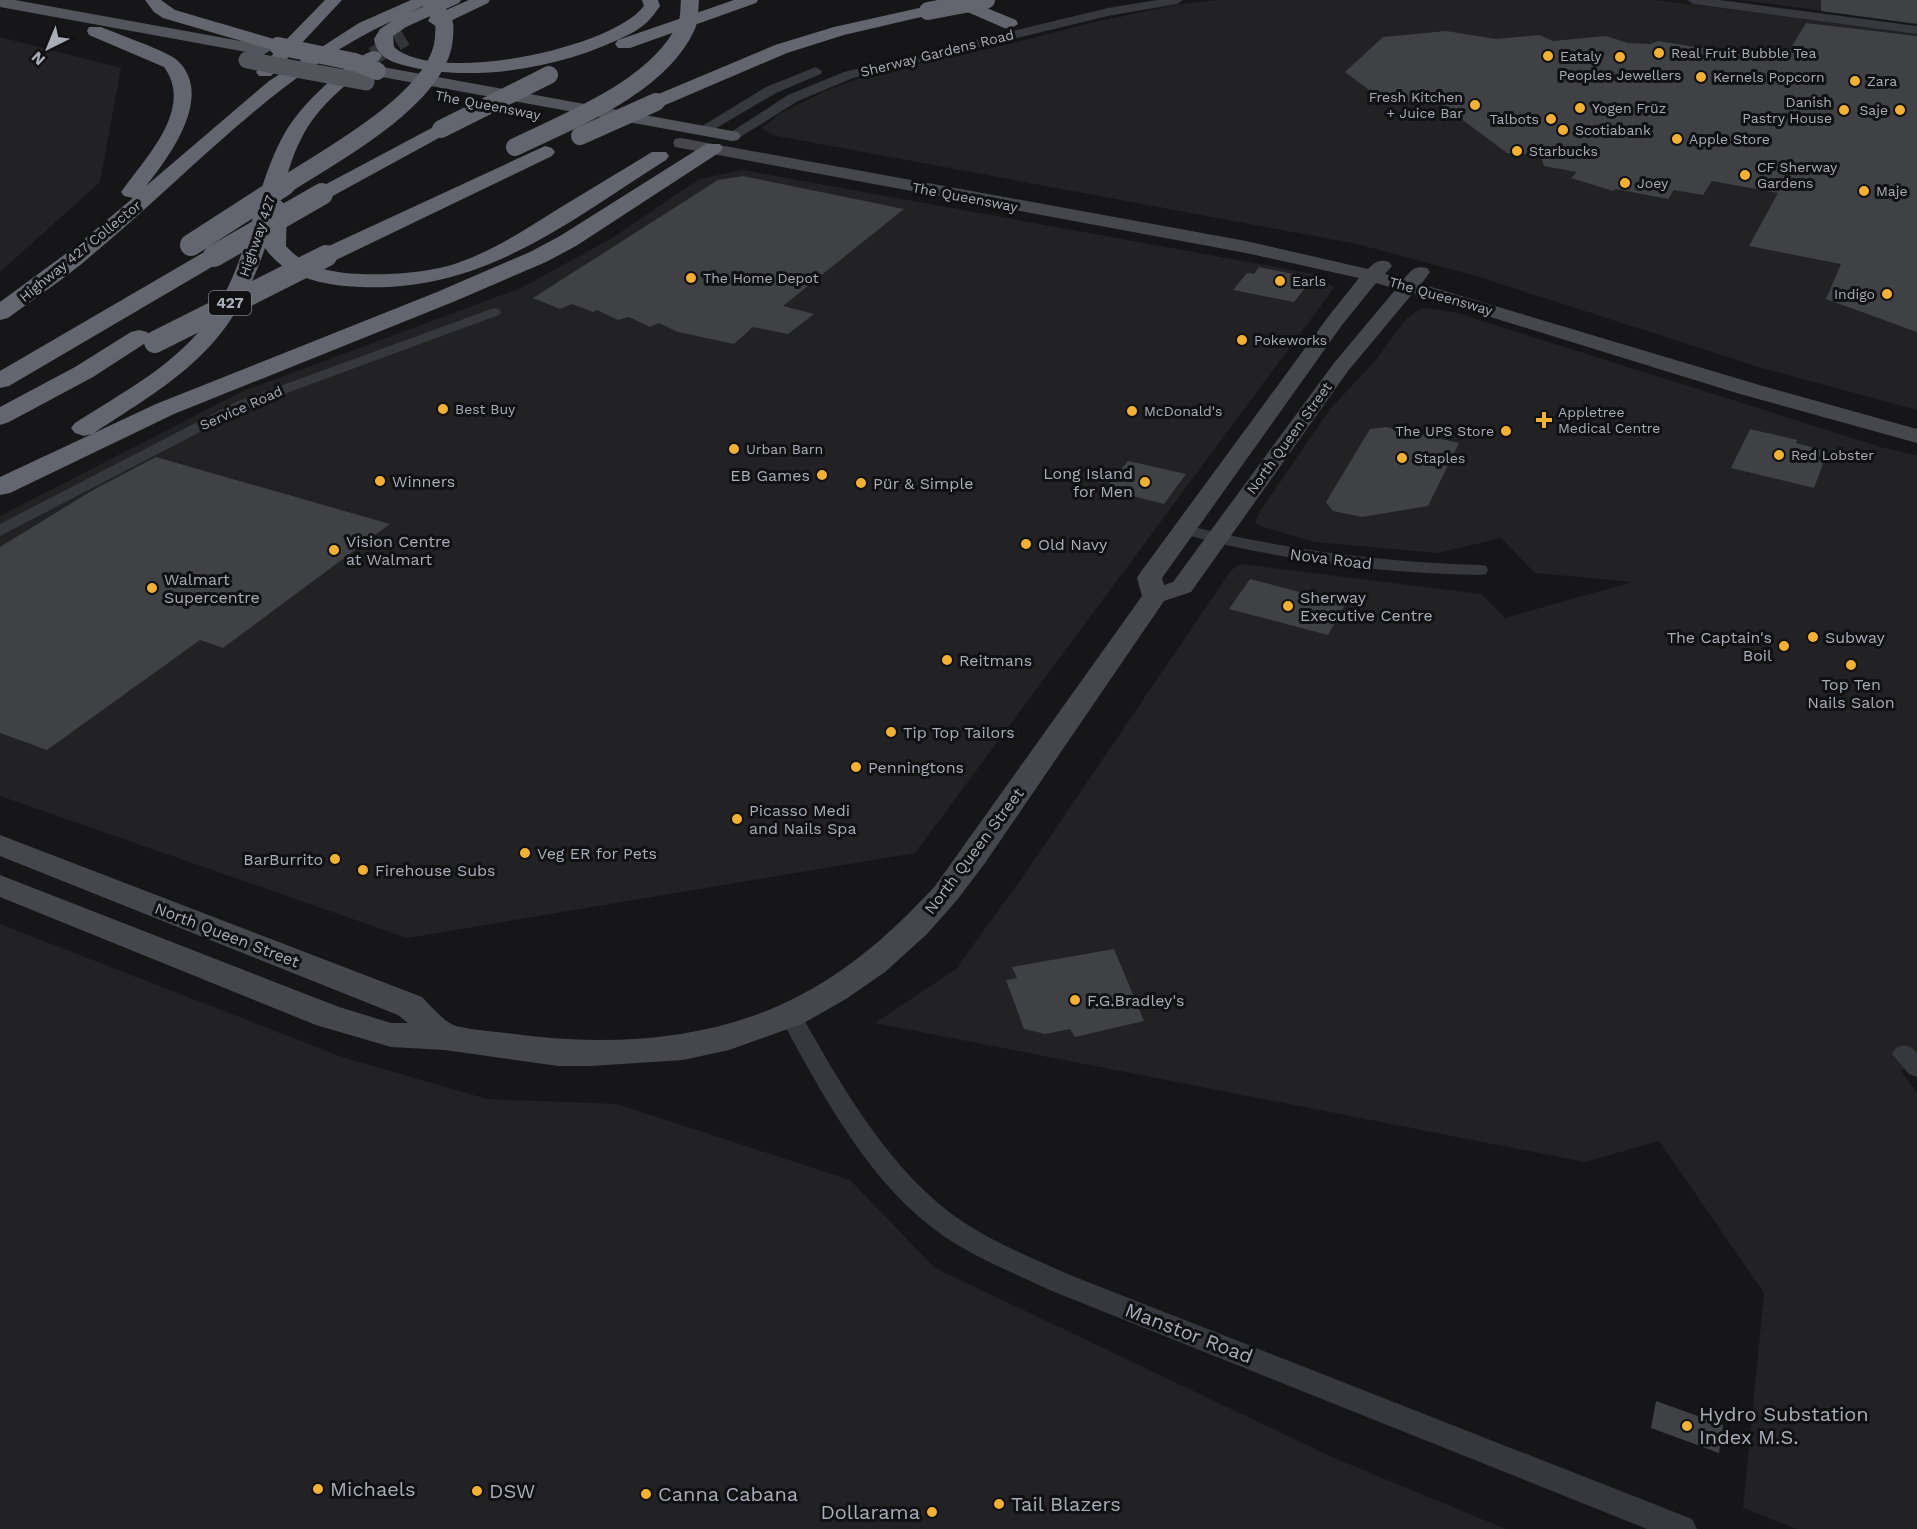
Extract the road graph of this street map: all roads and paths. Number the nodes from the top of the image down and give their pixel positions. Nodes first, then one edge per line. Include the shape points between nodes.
1 (153, 0) edge
2 (334, 0) edge
3 (424, 0) edge
4 (430, 0) edge
5 (453, 0) edge
6 (482, 0) edge
7 (650, 0) edge
8 (690, 0) edge
9 (750, 0) edge
10 (953, 0) edge
11 (986, 0) edge
12 (1128, 0) edge
13 (1177, 0) edge
14 (1693, 0) edge
15 (0, 2) edge
16 (0, 14) edge
17 (1010, 24) junction
18 (1029, 26) junction
19 (977, 30) dead end
20 (1917, 30) edge
21 (95, 31) junction
22 (405, 37) tunnel mouth
23 (271, 48) junction
24 (856, 59) dead end
25 (372, 70) junction
26 (715, 138) junction
27 (681, 143) junction
28 (279, 168) junction
29 (159, 187) junction
30 (83, 252) junction
31 (318, 252) junction
32 (1386, 262) junction
33 (1372, 277) junction
34 (1414, 279) junction
35 (494, 312) dead end
36 (0, 313) edge
37 (0, 363) edge
38 (1706, 376) junction
39 (1773, 378) junction
40 (0, 381) edge
41 (1917, 416) edge
42 (0, 417) edge
43 (1917, 436) edge
44 (0, 479) edge
45 (0, 487) edge
46 (1185, 530) junction
47 (0, 531) edge
48 (1216, 539) junction
49 (1480, 570) dead end
50 (1155, 596) junction
51 (0, 845) edge
52 (0, 885) edge
53 (790, 1015) junction
54 (446, 1037) junction
55 (1682, 1529) edge

1 - 23 highway via 160,9 177,17
2 - 29 highway
3 - 29 highway via 365,27 274,86
4 - 37 highway, bridge via 444,24 443,45 437,65 408,101 191,246
5 - 7 highway via 390,30 383,39 385,49 405,60 440,67 510,65 570,50 625,30 647,16 652,6
6 - 22 highway
8 - 31 highway, bridge via 690,20 678,43 650,71 603,102
9 - 40 highway, bridge via 663,29 549,75 441,129
10 - 17 highway
11 - 31 highway, bridge via 840,31 781,50
12 - 18 street, Sherway Gardens Road
13 - 18 street via 1045,27
14 - 20 street
15 - 23 main road
16 - 21 main road, The Queensway
17 - 18 street
17 - 19 street, Sherway Gardens Road
18 - 26 street, Sherway Gardens Road via 839,78
21 - 25 main road, The Queensway, bridge via 247,60
21 - 30 highway via 170,63 184,85 180,110 166,146
23 - 25 highway, bridge via 355,62
24 - 26 street, Sherway Gardens Road via 795,78 761,94
25 - 26 main road, The Queensway
25 - 27 main road, The Queensway
25 - 28 highway, Highway 427 / 427 via 311,110 298,126
26 - 27 main road, The Queensway
26 - 32 main road, The Queensway
26 - 33 main road, The Queensway
26 - 45 highway via 568,241 538,257 165,409
27 - 28 highway via 501,252 458,269 401,280 318,275 289,263 274,247
28 - 44 highway, Highway 427 / 427 via 246,273 221,320 201,344 156,381
29 - 30 highway, Highway 427 Collector
30 - 36 highway, Highway 427 Collector
31 - 42 highway, bridge
32 - 33 main road, North Queen Street
32 - 34 main road, The Queensway
33 - 34 main road, The Queensway
33 - 46 main road, North Queen Street via 1335,321
34 - 38 main road, The Queensway
34 - 39 main road, The Queensway
34 - 48 main road, North Queen Street via 1341,367
35 - 47 street, Service Road via 242,405
38 - 39 main road via 1734,373
38 - 43 main road, The Queensway
39 - 41 main road, The Queensway
46 - 48 street, Nova Road
46 - 50 main road, North Queen Street via 1149,578
48 - 49 street, Nova Road via 1330,560
48 - 50 main road, North Queen Street via 1182,587
50 - 53 main road, North Queen Street via 945,893 874,964
51 - 54 main road, North Queen Street via 410,1006
52 - 54 main road, North Queen Street via 328,1016 391,1035
53 - 54 main road, North Queen Street via 683,1047 633,1051 558,1053
53 - 55 street, Manstor Road via 814,1060 888,1167 941,1220 995,1252 1061,1283

